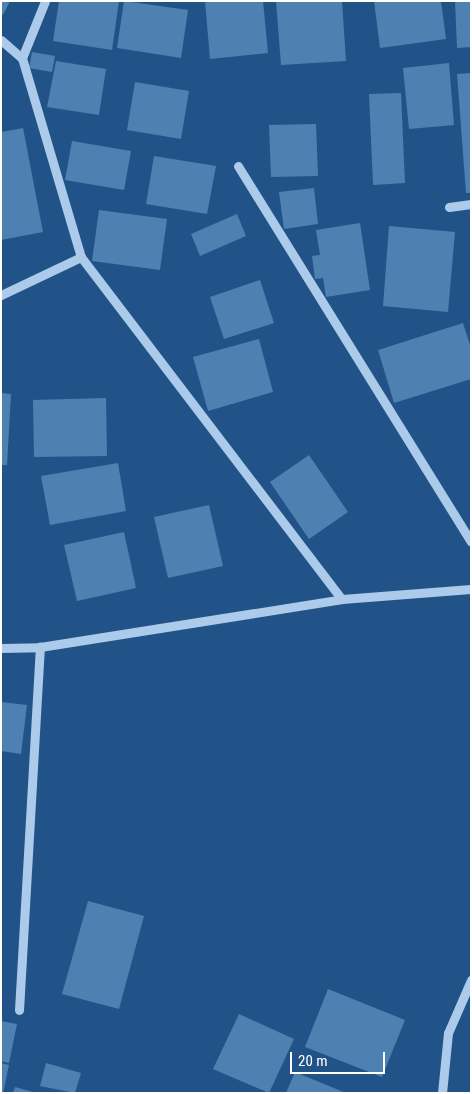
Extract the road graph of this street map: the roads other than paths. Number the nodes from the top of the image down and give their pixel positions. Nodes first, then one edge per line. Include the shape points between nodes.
1 (45, 1) edge
2 (1, 40) edge
3 (22, 58) junction
4 (238, 166) dead end
5 (471, 204) edge
6 (449, 207) dead end
7 (81, 257) junction
8 (1, 295) edge
9 (471, 542) edge
10 (471, 589) edge
11 (342, 599) junction
12 (40, 647) junction
13 (1, 648) edge
14 (471, 980) edge
15 (19, 1010) dead end
16 (442, 1093) edge

1 - 3 street
2 - 3 street
3 - 7 street
4 - 9 street
5 - 6 street
7 - 8 street
7 - 11 street
10 - 11 street
11 - 12 street
12 - 13 street
12 - 15 street
14 - 16 street via 448,1033

